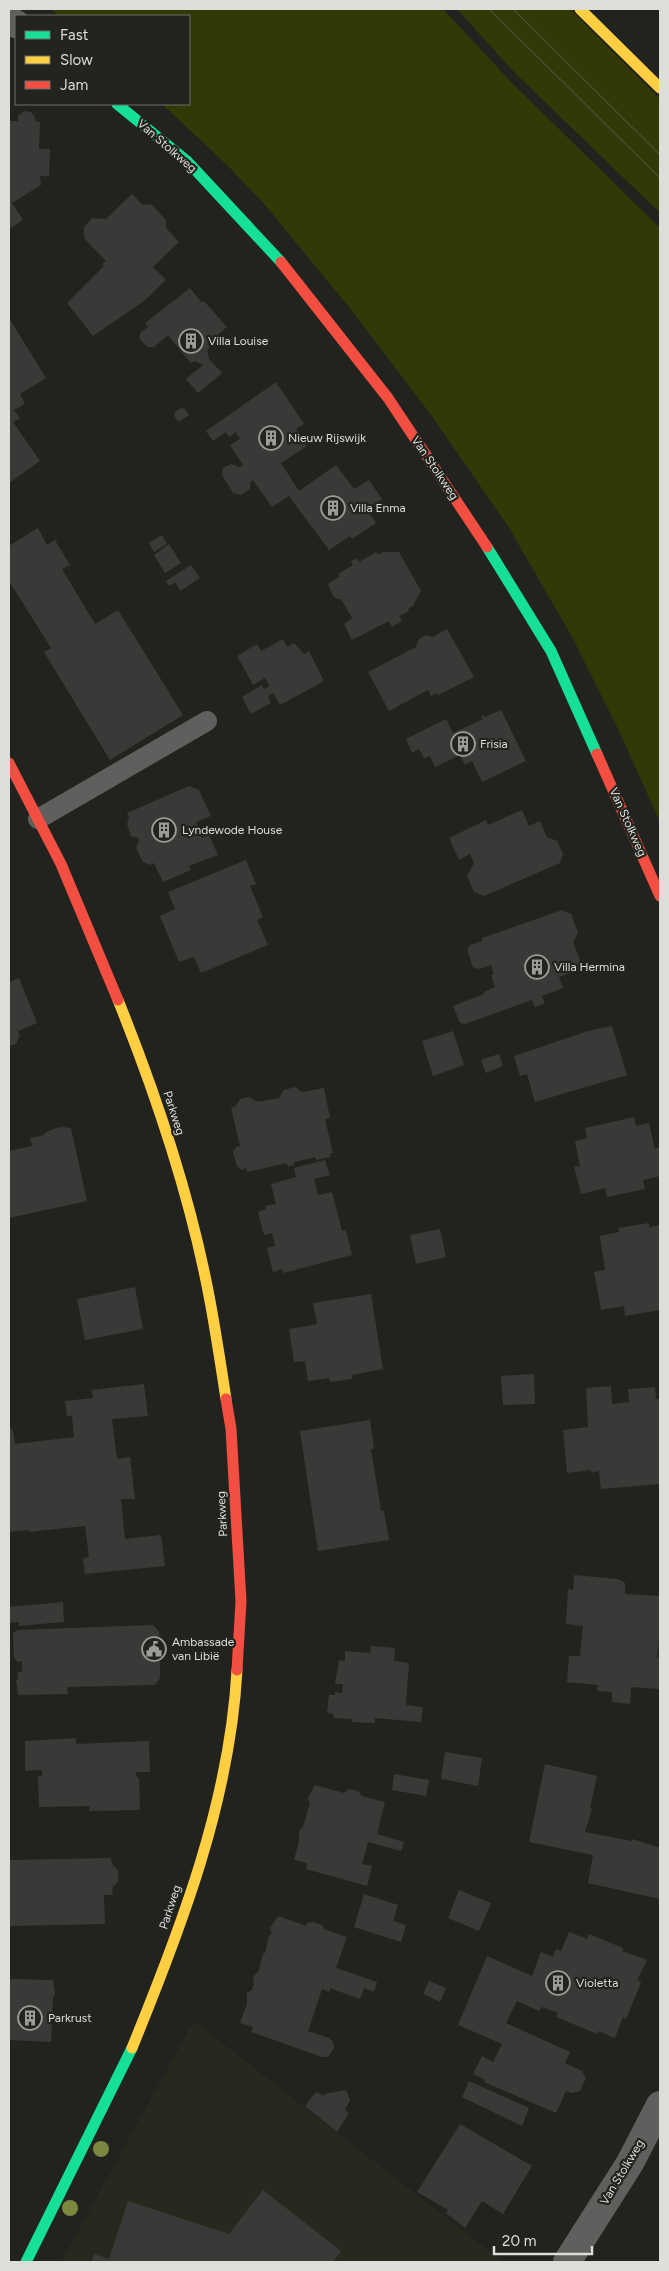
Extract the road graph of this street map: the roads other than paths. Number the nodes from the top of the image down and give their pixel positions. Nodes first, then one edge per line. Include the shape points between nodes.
1 (580, 9) edge
2 (660, 88) edge
3 (118, 105) edge
4 (207, 721) dead end
5 (9, 763) edge
6 (38, 819) junction
7 (660, 896) edge
8 (660, 2105) edge
9 (26, 2262) edge
10 (567, 2262) edge

1 - 2 street
3 - 7 street, Van Stolkweg via 187,161 282,263 388,398 483,540 551,651
4 - 6 lane
5 - 6 street, Parkweg
6 - 9 street, Parkweg via 61,864 144,1064 178,1173 210,1300 231,1429 242,1602 235,1712 222,1781 168,1958 124,2066
8 - 10 street, Van Stolkweg via 630,2163

